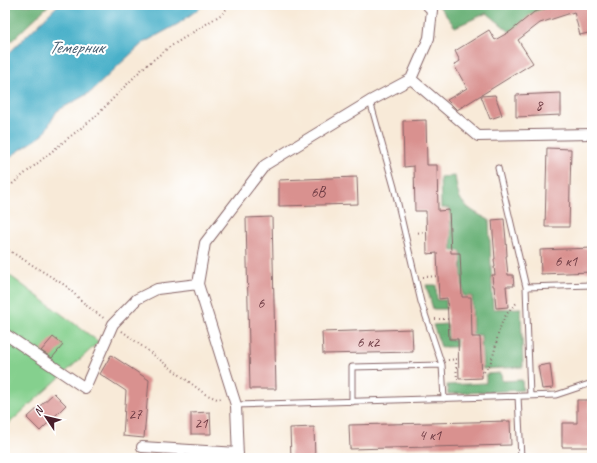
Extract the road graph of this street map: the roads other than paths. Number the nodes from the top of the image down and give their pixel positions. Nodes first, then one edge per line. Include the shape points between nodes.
1 (431, 7) edge
2 (411, 79) junction
3 (370, 101) junction
4 (592, 134) edge
5 (498, 168) dead end
6 (198, 284) junction
7 (592, 285) edge
8 (526, 287) junction
9 (5, 334) edge
10 (442, 365) junction
11 (592, 383) edge
12 (518, 396) junction
13 (530, 396) junction
14 (444, 398) junction
15 (352, 402) junction
16 (236, 405) junction
17 (142, 447) dead end
18 (238, 456) edge
19 (521, 458) edge

1 - 2 street via 429,38
2 - 3 street
2 - 4 street via 478,136
3 - 6 street via 264,165 205,242
3 - 10 lane via 394,187 421,302
5 - 8 lane
6 - 9 street via 157,289 137,299 113,324 85,388
6 - 16 street
7 - 8 lane
8 - 13 lane
10 - 14 lane
10 - 15 lane via 352,367
11 - 13 lane via 556,395
12 - 13 lane
12 - 14 lane
12 - 19 lane
14 - 15 lane
15 - 16 lane
16 - 18 street
17 - 18 street

